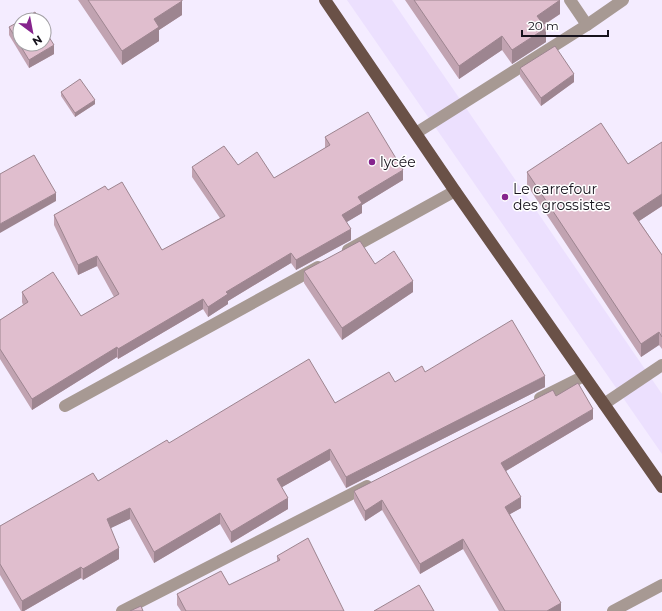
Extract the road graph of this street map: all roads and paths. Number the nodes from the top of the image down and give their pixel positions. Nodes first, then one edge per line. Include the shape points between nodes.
1 (325, 0) edge
2 (570, 0) edge
3 (622, 0) edge
4 (587, 26) junction
5 (416, 133) junction
6 (456, 191) junction
7 (662, 365) edge
8 (584, 376) junction
9 (604, 404) junction
10 (528, 405) edge
11 (65, 406) dead end
12 (378, 481) edge
13 (662, 487) edge
14 (662, 585) edge
15 (122, 611) edge
16 (613, 611) edge

1 - 5 main road
2 - 4 street
3 - 4 street
4 - 5 street
5 - 6 main road
6 - 8 main road
6 - 11 street
7 - 9 street
8 - 9 main road
8 - 10 street
9 - 13 main road
12 - 15 street
14 - 16 street

